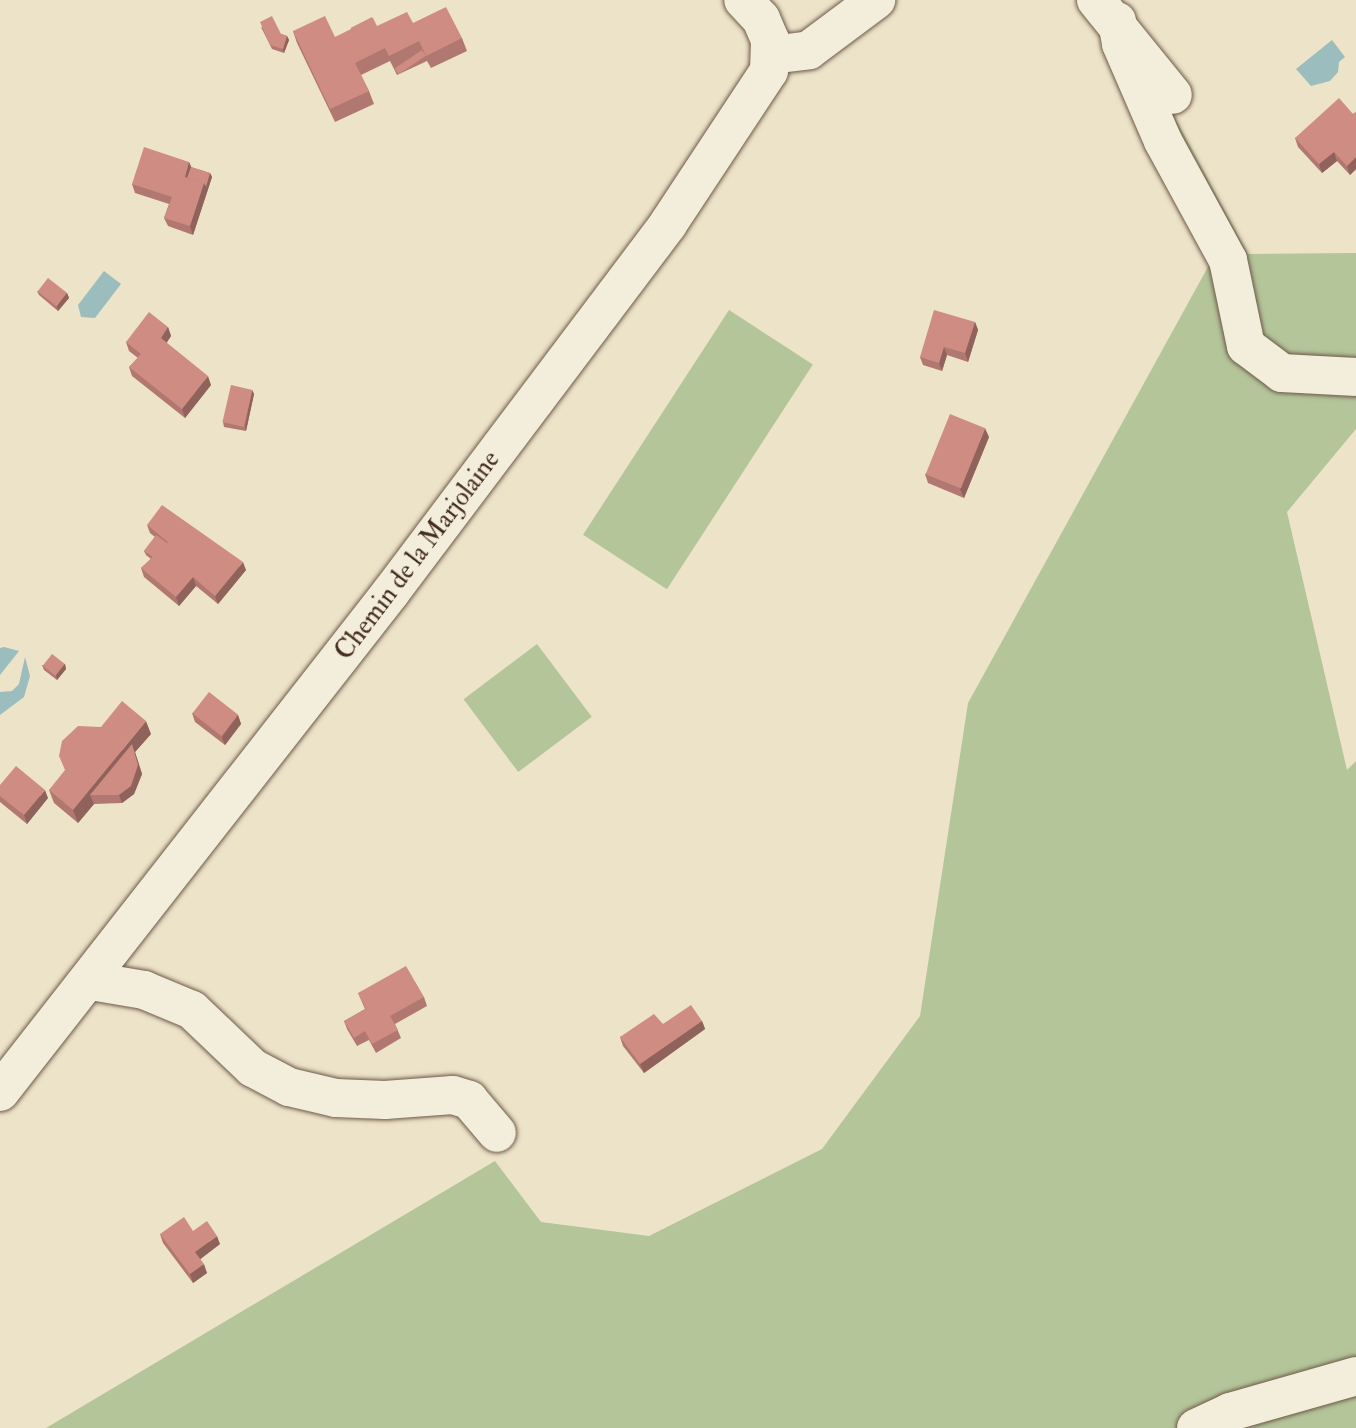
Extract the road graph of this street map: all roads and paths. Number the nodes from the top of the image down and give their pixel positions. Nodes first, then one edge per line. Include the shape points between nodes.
1 (743, 0) edge
2 (876, 0) edge
3 (1106, 11) edge
4 (771, 55) junction
5 (1173, 95) dead end
6 (1356, 377) edge
7 (90, 981) junction
8 (0, 1092) edge
9 (497, 1133) dead end
10 (1356, 1376) edge
11 (1196, 1428) edge

1 - 4 street via 761,19
2 - 4 street via 809,50
3 - 5 street
3 - 6 street via 1163,141 1228,260 1246,345 1282,373
4 - 7 street, Chemin de la Marjolaine via 761,85 668,225
7 - 8 street, Chemin de la Marjolaine
7 - 9 street via 144,990 192,1010 253,1068 289,1087 336,1098 453,1095 469,1100
10 - 11 street via 1230,1412

